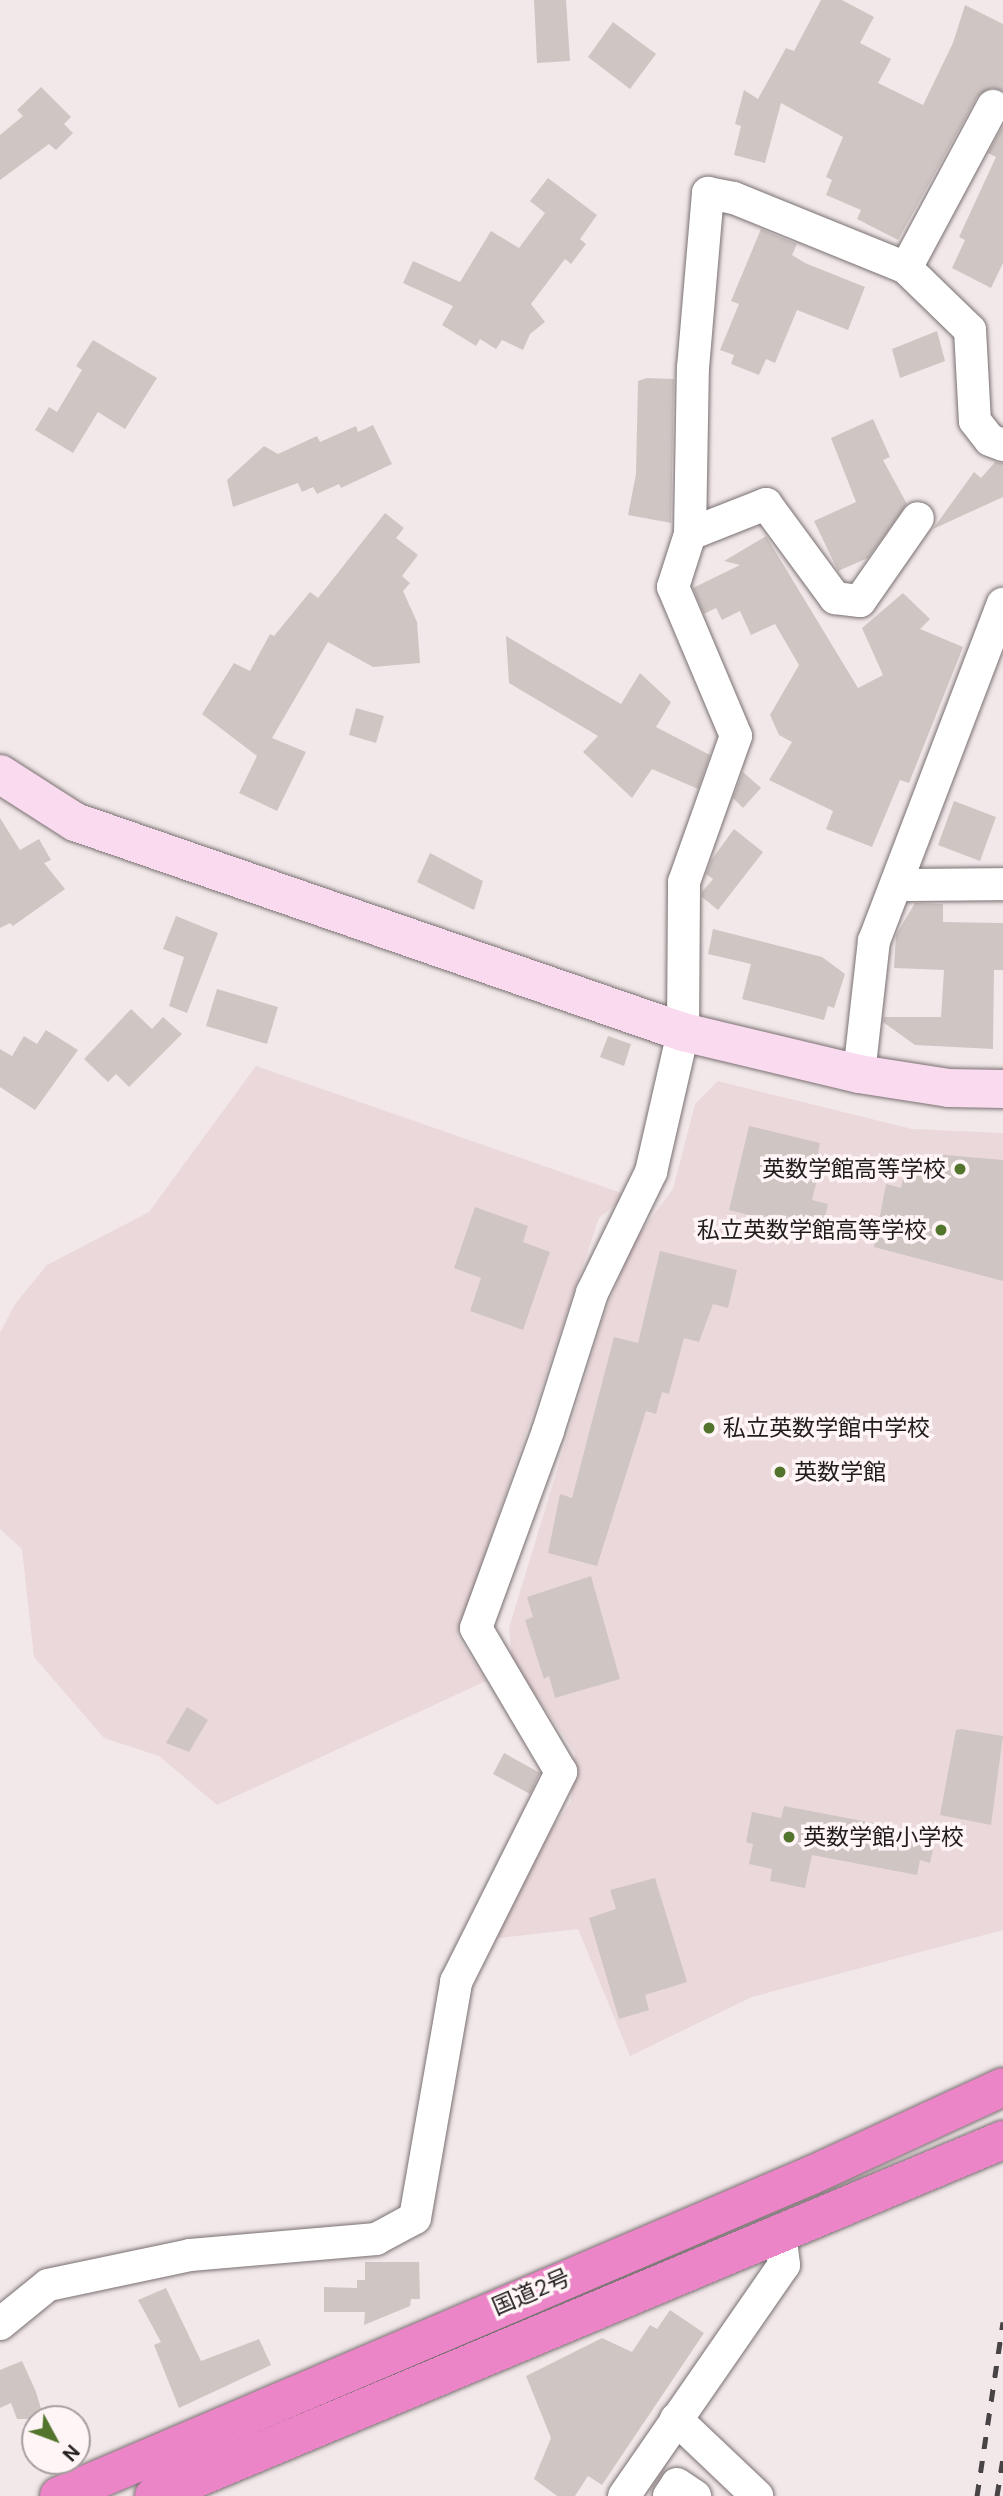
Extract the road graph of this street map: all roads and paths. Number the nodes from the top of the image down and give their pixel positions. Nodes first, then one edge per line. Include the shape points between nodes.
1 (993, 106) dead end
2 (906, 268) junction
3 (1003, 445) edge
4 (918, 518) dead end
5 (690, 534) junction
6 (1003, 604) edge
7 (0, 774) edge
8 (1003, 884) edge
9 (895, 885) junction
10 (683, 1032) junction
11 (859, 1074) junction
12 (1003, 1089) edge
13 (1003, 2087) edge
14 (1003, 2140) edge
15 (780, 2230) junction
16 (0, 2324) edge
17 (676, 2419) junction
18 (59, 2496) edge
19 (154, 2496) edge
20 (624, 2496) edge
21 (669, 2496) edge
22 (695, 2496) edge
23 (757, 2496) edge

1 - 2 street
2 - 3 street via 970,330 975,421 990,440
2 - 5 street via 734,198 708,193 693,368
4 - 5 street via 860,601 835,598 766,505
5 - 10 street via 673,587 736,736 684,882
6 - 9 street
7 - 10 street via 75,822
8 - 9 street
9 - 11 street via 874,941
10 - 11 street
10 - 16 street via 651,1172 592,1293 477,1628 561,1772 456,1982 415,2218 376,2239 190,2255 48,2285
11 - 12 street via 948,1088
13 - 18 highway, 国道2号 via 812,2175
14 - 15 highway, 国道2号
15 - 17 street via 784,2265
15 - 19 highway, 国道2号
17 - 20 street
17 - 23 street
21 - 22 street via 677,2484

